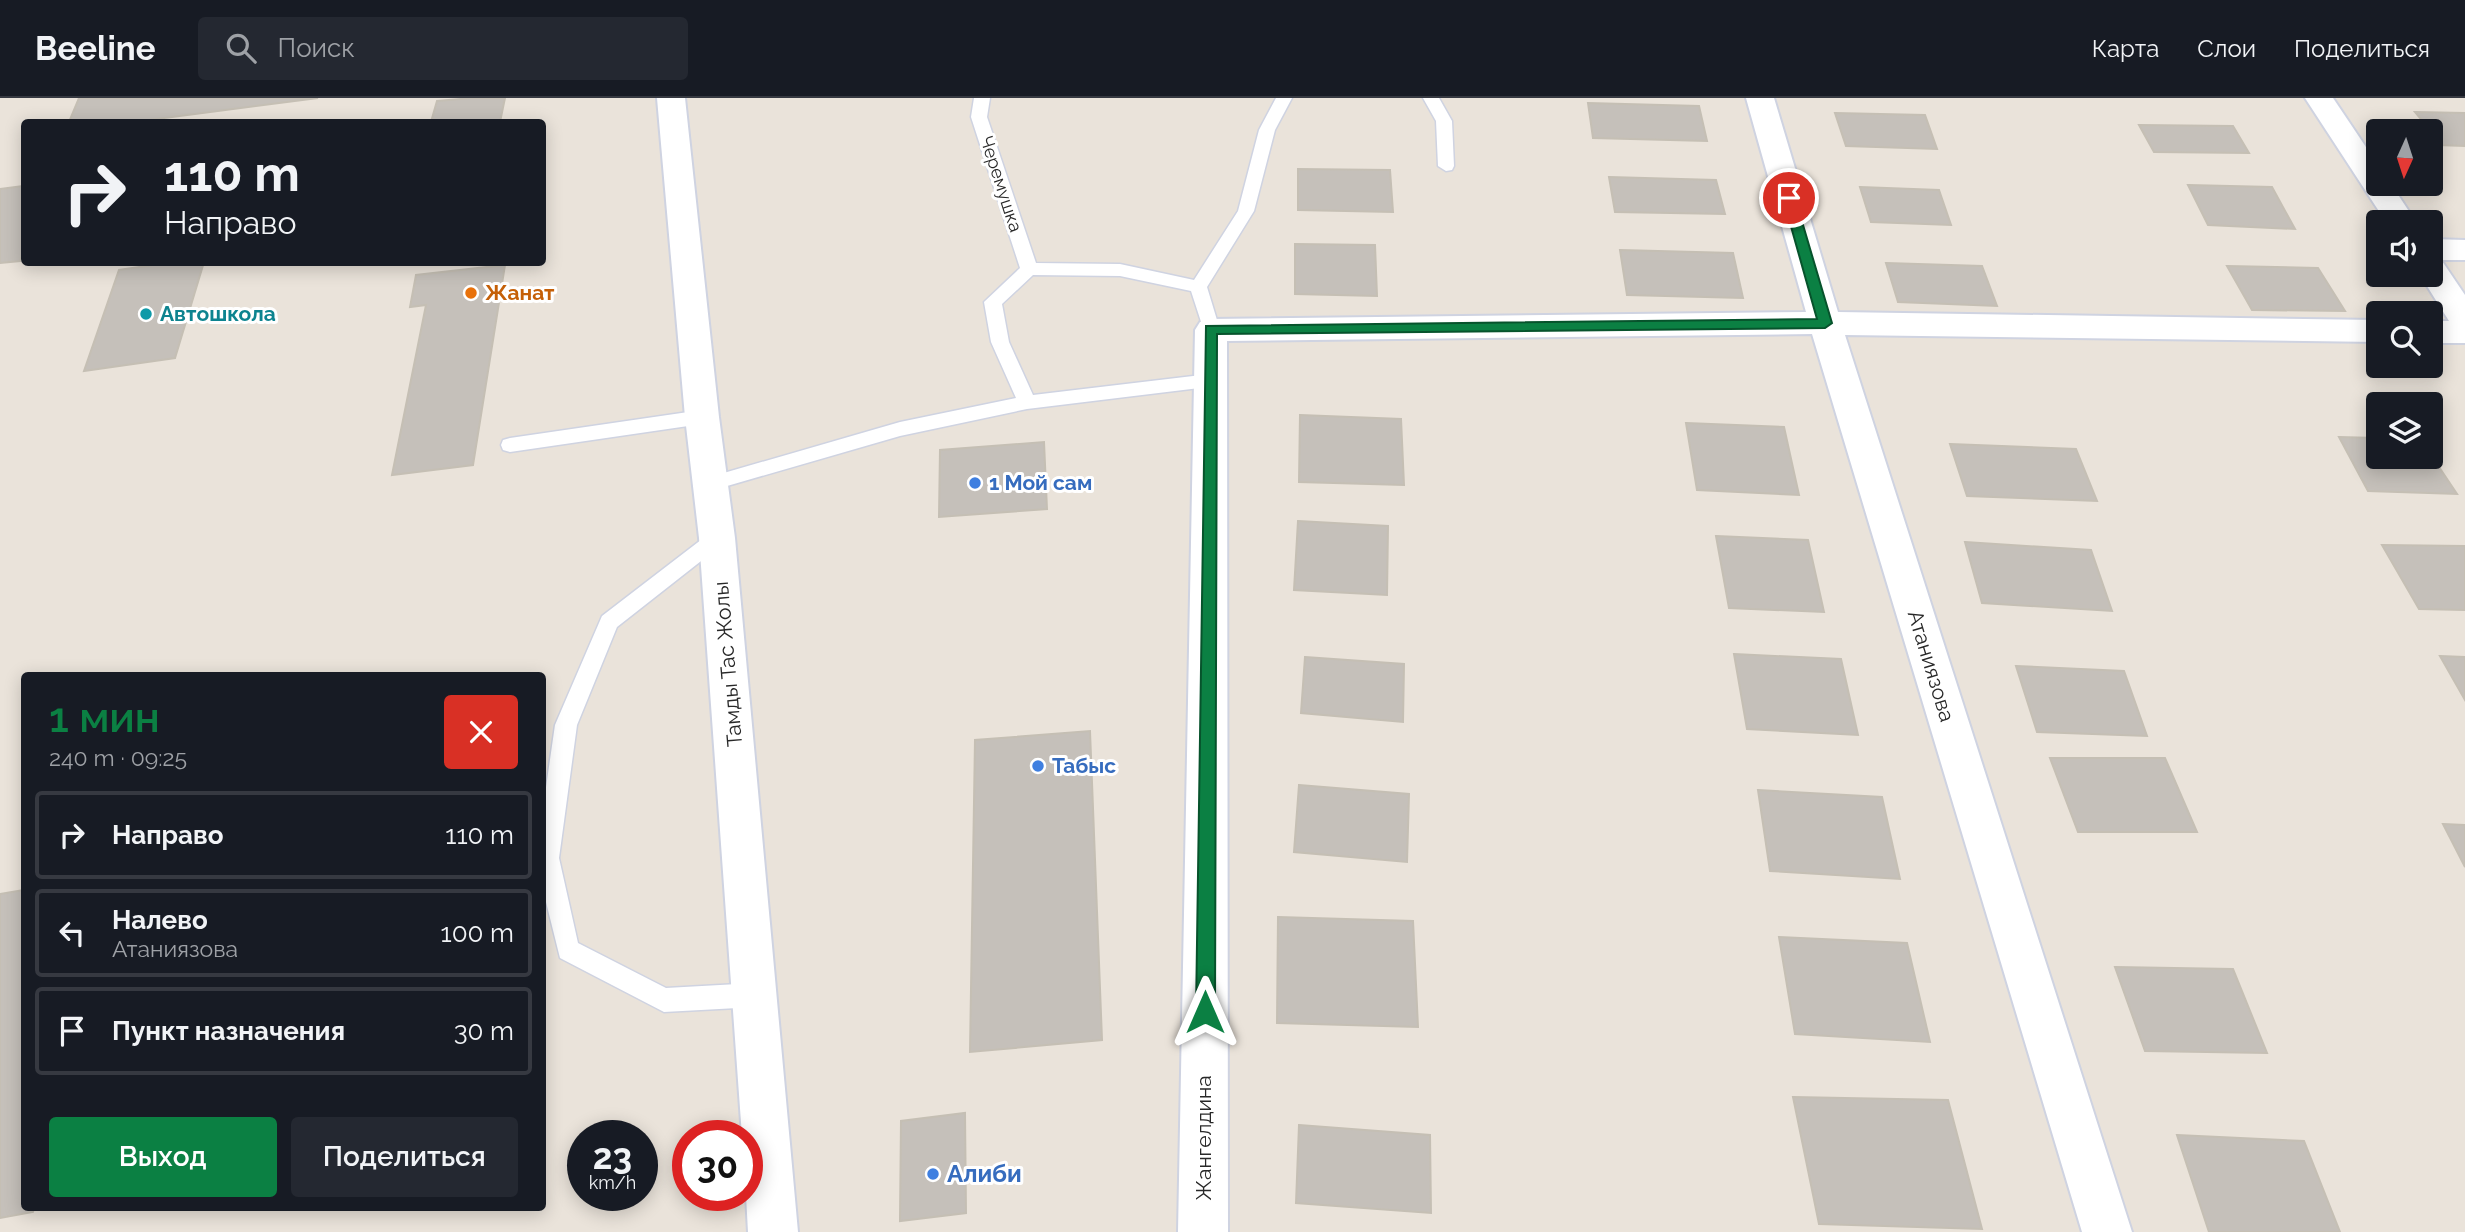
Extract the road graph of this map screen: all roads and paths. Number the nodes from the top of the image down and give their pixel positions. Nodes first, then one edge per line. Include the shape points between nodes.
1 (671, 98) edge
2 (982, 98) edge
3 (1284, 98) edge
4 (1431, 98) edge
5 (1760, 98) edge
6 (2319, 98) edge
7 (1446, 166) dead end
8 (2393, 210) edge
9 (2443, 249) edge
10 (2465, 250) edge
11 (1029, 269) junction
12 (2443, 286) edge
13 (1198, 287) junction
14 (2465, 320) edge
15 (1825, 323) junction
16 (1211, 330) junction
17 (2366, 331) edge
18 (2443, 332) edge
19 (2465, 332) edge
20 (1210, 381) junction
21 (1027, 401) junction
22 (702, 417) junction
23 (510, 445) dead end
24 (710, 484) junction
25 (717, 538) junction
26 (756, 995) junction
27 (774, 1232) edge
28 (1203, 1232) edge
29 (2107, 1232) edge

1 - 22 street, Тамды Тас Жолы
2 - 11 lane, Черемушка via 979,117
3 - 13 lane via 1267,130 1246,211
4 - 7 lane via 1444,121
5 - 15 street, Атаниязова
6 - 8 street
9 - 10 street
11 - 13 lane via 1120,270
11 - 21 lane via 993,302 1000,342
12 - 14 street
13 - 16 lane
15 - 16 street
15 - 17 street
15 - 29 street, Атаниязова
16 - 20 street, Жангелдина
18 - 19 street
20 - 21 lane
20 - 28 street, Жангелдина
21 - 24 lane via 900,429
22 - 23 lane
22 - 24 street, Тамды Тас Жолы
24 - 25 street, Тамды Тас Жолы
25 - 26 street, Тамды Тас Жолы
25 - 26 lane via 609,622 566,724 548,858 568,950 664,1000
26 - 27 street, Тамды Тас Жолы

